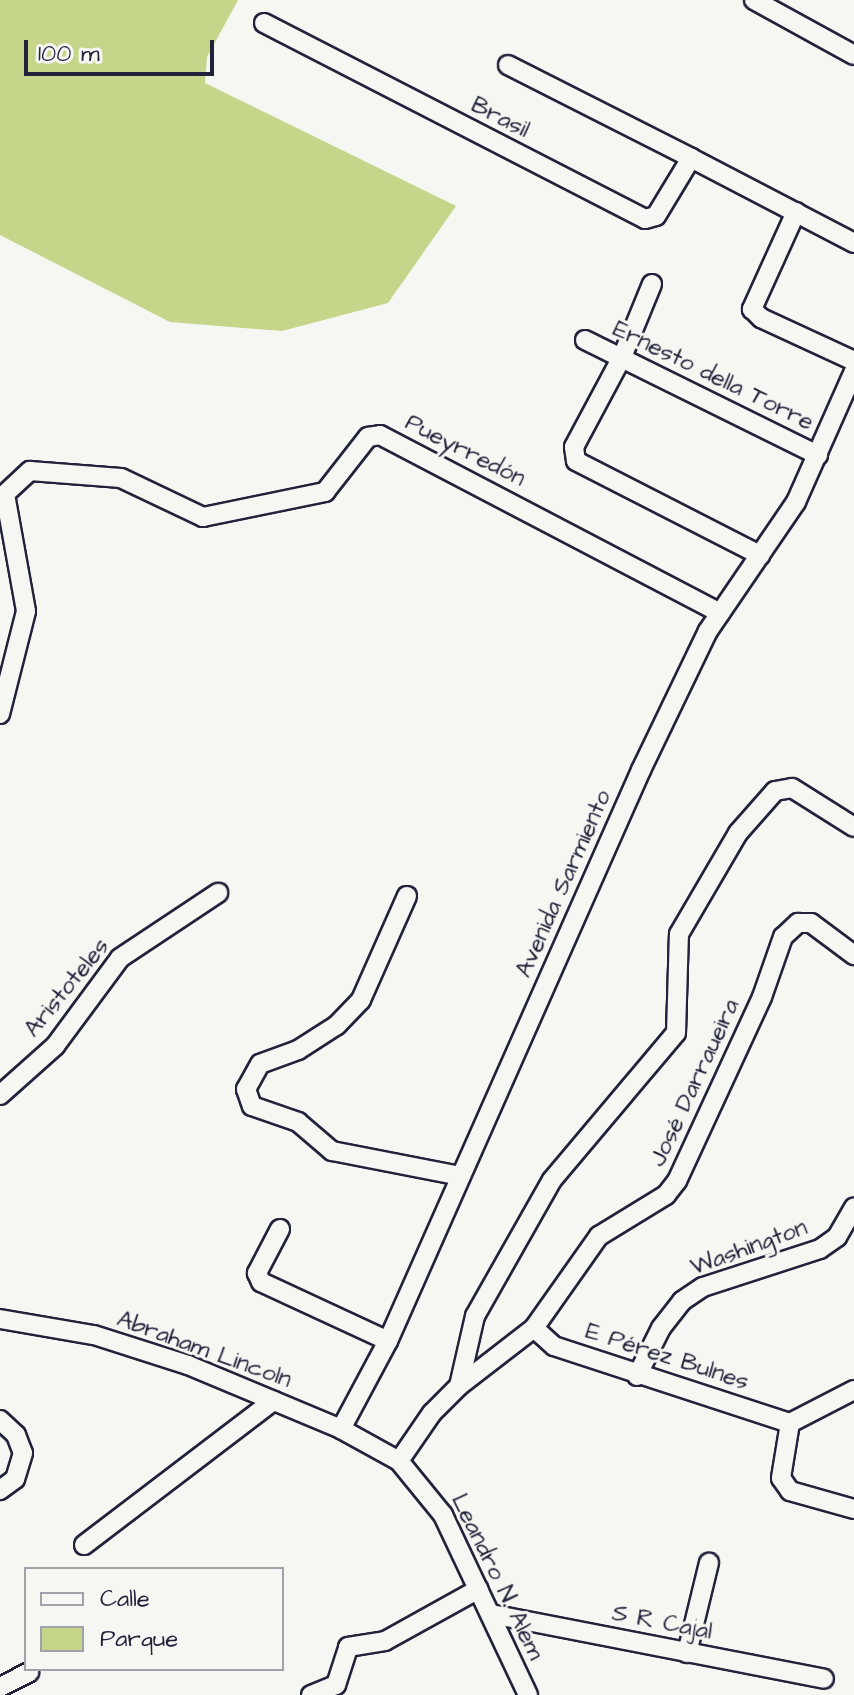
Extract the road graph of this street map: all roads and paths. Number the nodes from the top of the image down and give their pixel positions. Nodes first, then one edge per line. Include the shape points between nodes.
1 (754, 0) edge
2 (264, 23) dead end
3 (854, 55) edge
4 (508, 65) dead end
5 (691, 158) junction
6 (796, 212) junction
7 (854, 243) edge
8 (652, 284) dead end
9 (585, 340) dead end
10 (622, 357) junction
11 (854, 361) edge
12 (854, 371) edge
13 (818, 455) junction
14 (760, 555) junction
15 (720, 613) junction
16 (0, 714) edge
17 (854, 827) edge
18 (218, 893) dead end
19 (407, 896) dead end
20 (854, 955) edge
21 (0, 1095) edge
22 (461, 1176) junction
23 (854, 1208) edge
24 (280, 1229) dead end
25 (0, 1319) edge
26 (534, 1328) junction
27 (388, 1341) junction
28 (637, 1376) junction
29 (459, 1386) junction
30 (854, 1390) edge
31 (273, 1401) junction
32 (0, 1420) edge
33 (790, 1423) junction
34 (341, 1429) junction
35 (399, 1461) junction
36 (0, 1490) edge
37 (854, 1509) edge
38 (84, 1545) dead end
39 (709, 1563) dead end
40 (479, 1589) junction
41 (491, 1614) junction
42 (687, 1653) junction
43 (29, 1672) dead end
44 (824, 1679) dead end
45 (0, 1687) edge
46 (311, 1695) edge
47 (528, 1695) edge

1 - 3 street
2 - 5 street, Brasil via 645,219 656,216
4 - 5 street
5 - 6 street
6 - 7 street
6 - 11 street via 752,309
8 - 10 street
9 - 10 street, Ernesto della Torre
10 - 13 street, Ernesto della Torre
10 - 14 street via 574,447 576,461
12 - 13 street, Avenida Sarmiento
13 - 14 street, Avenida Sarmiento
14 - 15 street, Avenida Sarmiento
15 - 16 street, Pueyrredón via 380,435 368,437 325,492 203,517 121,478 30,471 5,494 26,611
15 - 22 street, Avenida Sarmiento via 641,770
17 - 29 street via 792,788 775,791 738,833 679,934 676,1033 552,1180 475,1316
18 - 21 street, Aristoteles via 120,958 55,1046
19 - 22 street via 361,1000 337,1025 298,1050 260,1064 246,1089 252,1106 298,1122 332,1151
20 - 26 street, José Darraueira via 811,923 798,923 783,937 762,997 677,1181 666,1195 599,1236
22 - 27 street, Avenida Sarmiento
23 - 28 street, Washington via 837,1237 820,1249 703,1287 682,1301 661,1328
24 - 27 street via 257,1273 261,1282
25 - 31 street, Abraham Lincoln via 119,1342
26 - 28 street, E Pérez Bulnes via 554,1346
26 - 29 street
27 - 34 street, Avenida Sarmiento
28 - 33 street, E Pérez Bulnes
29 - 35 street via 432,1413
30 - 33 street
31 - 34 street, Abraham Lincoln
31 - 38 street
32 - 36 street via 16,1435 23,1453 15,1479
33 - 37 street via 781,1478 790,1491
34 - 35 street, Leandro N. Alem
35 - 40 street, Leandro N. Alem via 443,1515
39 - 42 street
40 - 41 street, Leandro N. Alem
40 - 46 street via 385,1641 348,1647 336,1685
41 - 42 street, S R Cajal
41 - 47 street, Leandro N. Alem
42 - 44 street, S R Cajal
43 - 45 street

